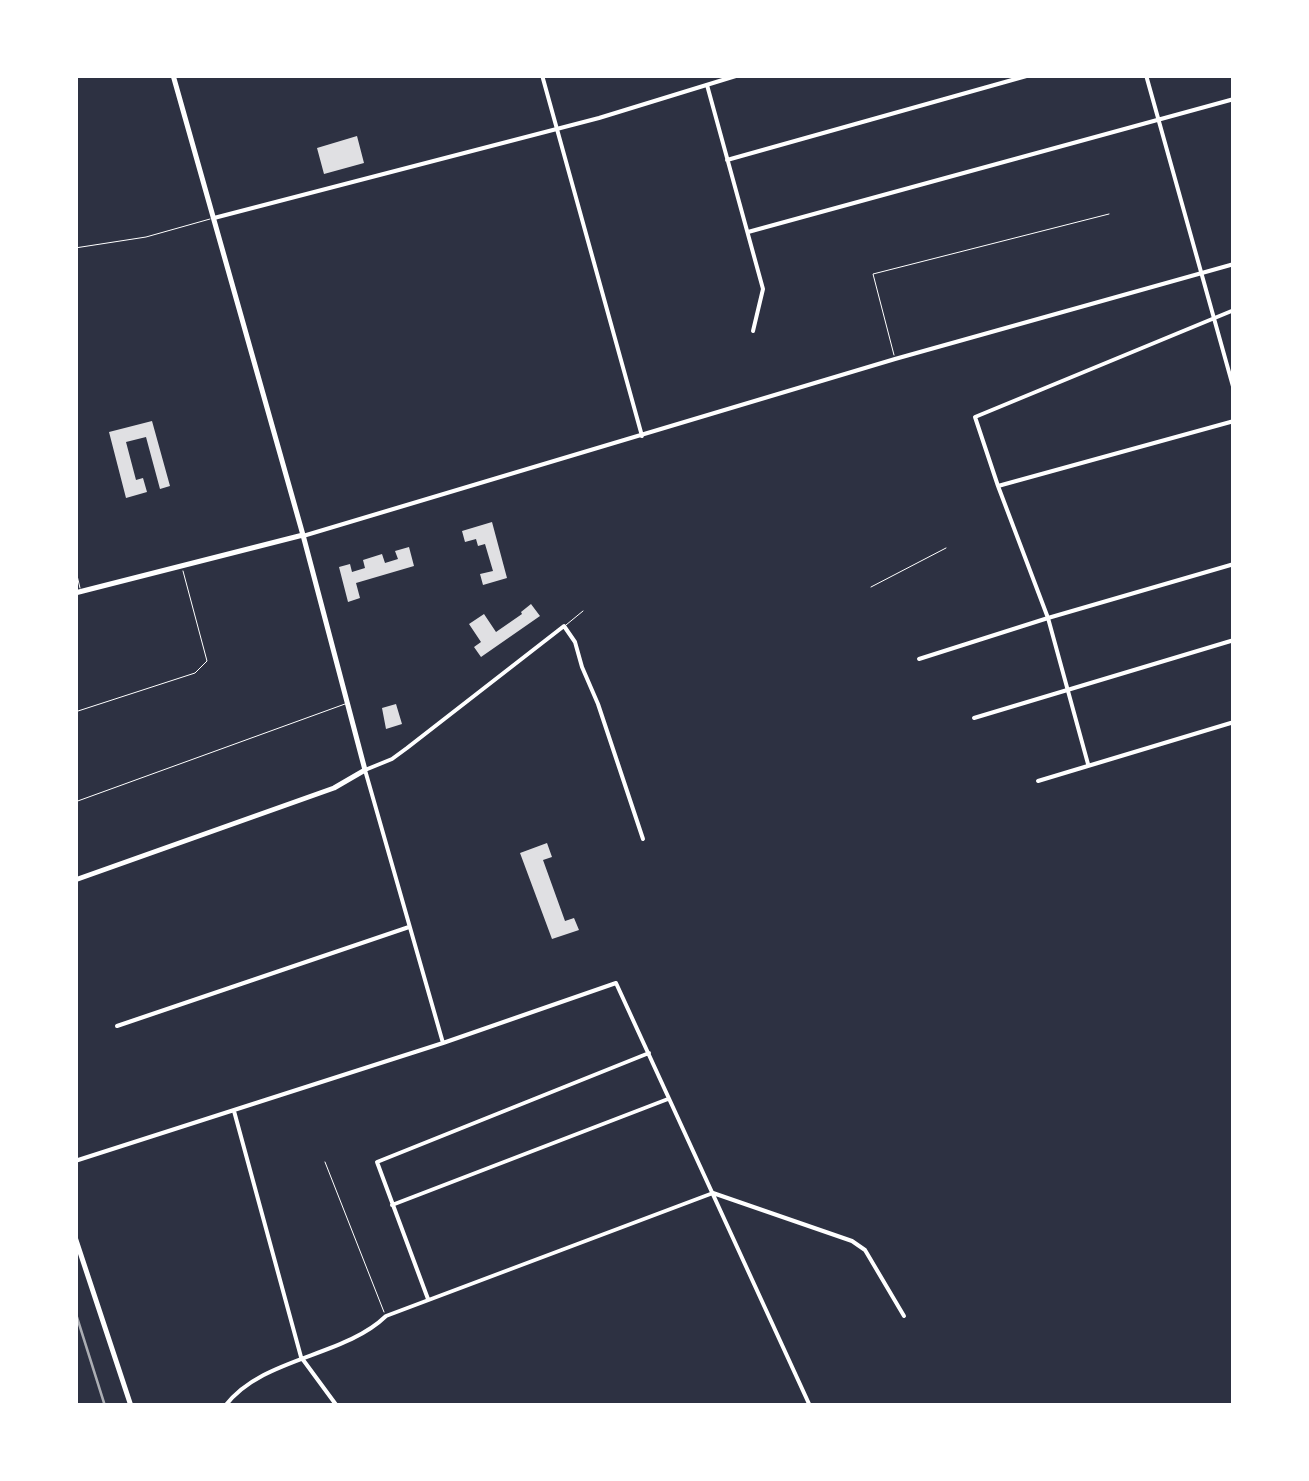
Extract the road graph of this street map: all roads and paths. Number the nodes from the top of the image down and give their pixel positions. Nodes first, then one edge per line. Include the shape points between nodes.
1 (173, 75) edge
2 (542, 75) edge
3 (739, 75) edge
4 (1030, 75) edge
5 (1146, 75) edge
6 (718, 78) edge
7 (706, 84) junction
8 (1234, 99) edge
9 (1159, 120) junction
10 (557, 130) junction
11 (728, 160) junction
12 (1109, 214) dead end
13 (214, 218) junction
14 (748, 232) junction
15 (75, 248) edge
16 (1234, 264) edge
17 (1202, 274) junction
18 (1234, 310) edge
19 (1214, 319) junction
20 (754, 331) dead end
21 (895, 359) junction
22 (1234, 390) edge
23 (1234, 420) edge
24 (642, 436) junction
25 (998, 486) junction
26 (303, 535) junction
27 (946, 548) dead end
28 (1234, 564) edge
29 (182, 566) junction
30 (75, 567) edge
31 (870, 587) dead end
32 (78, 592) edge
33 (583, 611) dead end
34 (1048, 618) junction
35 (564, 626) junction
36 (1234, 640) edge
37 (919, 659) dead end
38 (338, 663) joint
39 (1069, 690) junction
40 (348, 703) junction
41 (75, 712) edge
42 (974, 718) dead end
43 (1234, 722) edge
44 (1088, 764) junction
45 (365, 770) junction
46 (1038, 781) dead end
47 (75, 802) edge
48 (643, 840) dead end
49 (75, 880) edge
50 (409, 926) junction
51 (116, 1026) dead end
52 (443, 1043) junction
53 (649, 1053) junction
54 (670, 1098) junction
55 (234, 1110) junction
56 (75, 1162) edge
57 (324, 1162) dead end
58 (713, 1193) junction
59 (392, 1205) junction
60 (75, 1237) edge
61 (429, 1301) junction
62 (386, 1316) junction
63 (904, 1316) dead end
64 (301, 1357) junction
65 (130, 1406) edge
66 (225, 1406) edge
67 (337, 1406) edge
68 (810, 1406) edge

1 - 13 main road
2 - 10 street
3 - 6 street
4 - 11 street
5 - 9 street
6 - 7 street
7 - 10 street
7 - 11 street
8 - 9 street
9 - 14 street
9 - 17 street
10 - 13 street
10 - 24 street
11 - 14 street
12 - 21 lane via 874,274
13 - 15 lane
13 - 26 main road
14 - 20 street via 764,289
16 - 17 street
17 - 19 street
17 - 21 street
18 - 19 street
19 - 22 street
19 - 25 street via 975,418
21 - 24 street
23 - 25 street
24 - 26 street
25 - 34 street
26 - 29 main road
26 - 38 street
27 - 31 lane
28 - 34 street
29 - 32 main road
29 - 41 lane via 207,661 195,673
30 - 32 lane
33 - 35 lane
34 - 37 street
34 - 39 street
35 - 45 street via 407,748
35 - 48 street
36 - 39 street
38 - 40 main road
39 - 42 street
39 - 44 street
40 - 45 main road
40 - 47 lane
43 - 44 street
44 - 46 street
45 - 49 main road via 334,788
45 - 50 street
50 - 51 street
50 - 52 street
52 - 53 street via 616,983
52 - 55 street
53 - 54 street
53 - 59 street via 376,1162
54 - 58 street
54 - 59 street
55 - 56 street
55 - 64 street
57 - 62 lane
58 - 61 street
58 - 63 street via 852,1241 865,1250
58 - 68 street
59 - 61 street
60 - 65 main road
61 - 62 street
62 - 64 street via 372,1330
64 - 66 street via 237,1390
64 - 67 street

